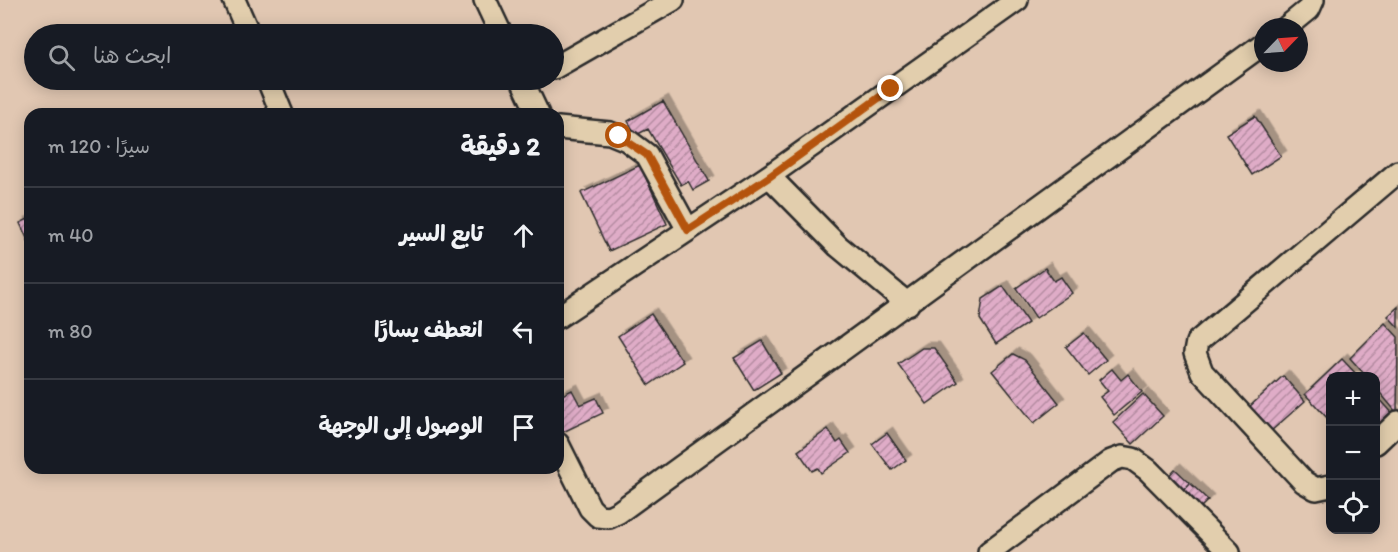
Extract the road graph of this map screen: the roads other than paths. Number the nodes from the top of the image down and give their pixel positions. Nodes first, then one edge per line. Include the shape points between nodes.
1 (234, 0) edge
2 (484, 0) edge
3 (673, 0) edge
4 (1017, 0) edge
5 (1313, 0) edge
6 (1298, 18) edge
7 (245, 24) edge
8 (496, 24) edge
9 (1254, 51) edge
10 (564, 62) edge
11 (272, 90) edge
12 (529, 90) edge
13 (280, 108) edge
14 (536, 108) edge
15 (564, 129) edge
16 (1398, 172) edge
17 (769, 177) junction
18 (688, 230) junction
19 (908, 304) junction
20 (564, 313) edge
21 (1398, 422) edge
22 (1380, 439) edge
23 (564, 456) edge
24 (1326, 487) edge
25 (989, 552) edge
26 (1229, 552) edge

1 - 7 street
2 - 8 street
3 - 10 street
4 - 17 street
5 - 6 street
9 - 19 street
11 - 13 street
12 - 14 street
15 - 18 street via 610,133 647,155
16 - 24 street via 1197,342 1195,353 1202,372 1304,482 1316,489
17 - 18 street
17 - 19 street via 838,246
18 - 20 street
19 - 23 street via 609,517 598,516 590,508
21 - 22 street
25 - 26 street via 1122,457 1149,470

